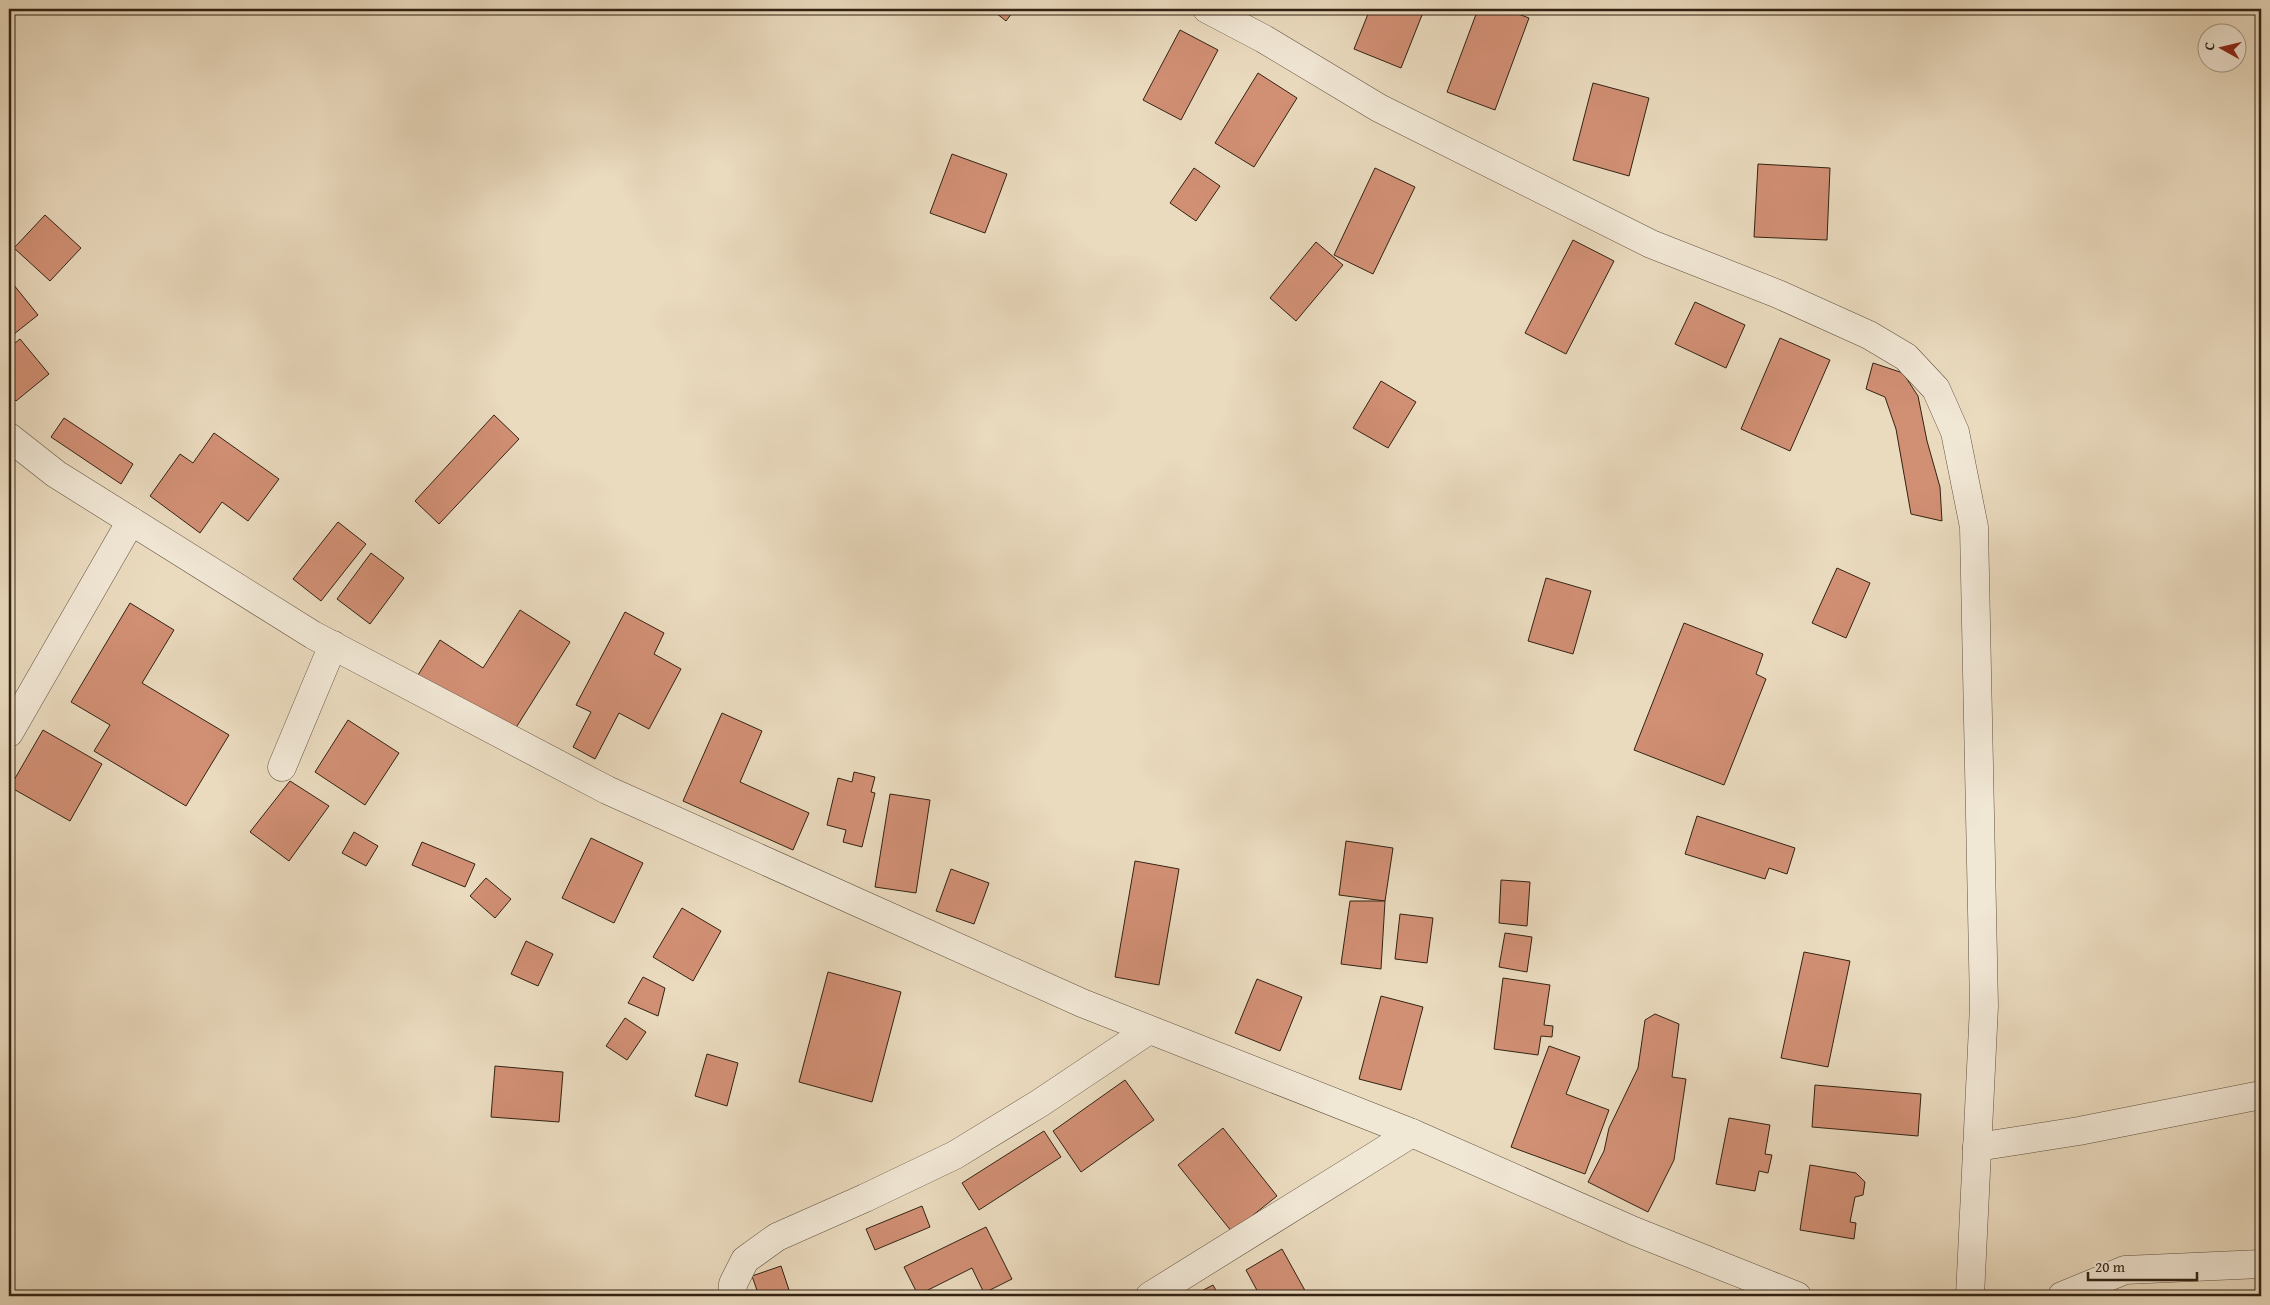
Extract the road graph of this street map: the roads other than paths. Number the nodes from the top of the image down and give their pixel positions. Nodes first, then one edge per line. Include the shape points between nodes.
1 (1207, 9) edge
2 (9, 437) edge
3 (131, 520) junction
4 (333, 646) junction
5 (9, 733) edge
6 (282, 767) dead end
7 (1149, 1030) junction
8 (2261, 1096) edge
9 (1412, 1133) junction
10 (1977, 1147) junction
11 (2261, 1264) edge
12 (732, 1296) edge
13 (1150, 1296) edge
14 (1797, 1296) edge
15 (1970, 1296) edge
16 (2062, 1296) edge

1 - 10 street via 1379,108 1651,244 1869,334 1906,357 1936,389 1956,432 1974,527 1984,1006
2 - 3 street via 56,474
3 - 4 street
3 - 5 street
4 - 6 street
4 - 7 street via 607,790
7 - 9 street
7 - 12 street via 955,1154 777,1237 745,1260 733,1284
8 - 10 street
9 - 13 street
9 - 14 street via 1634,1231
10 - 15 street
11 - 16 street via 2124,1270

